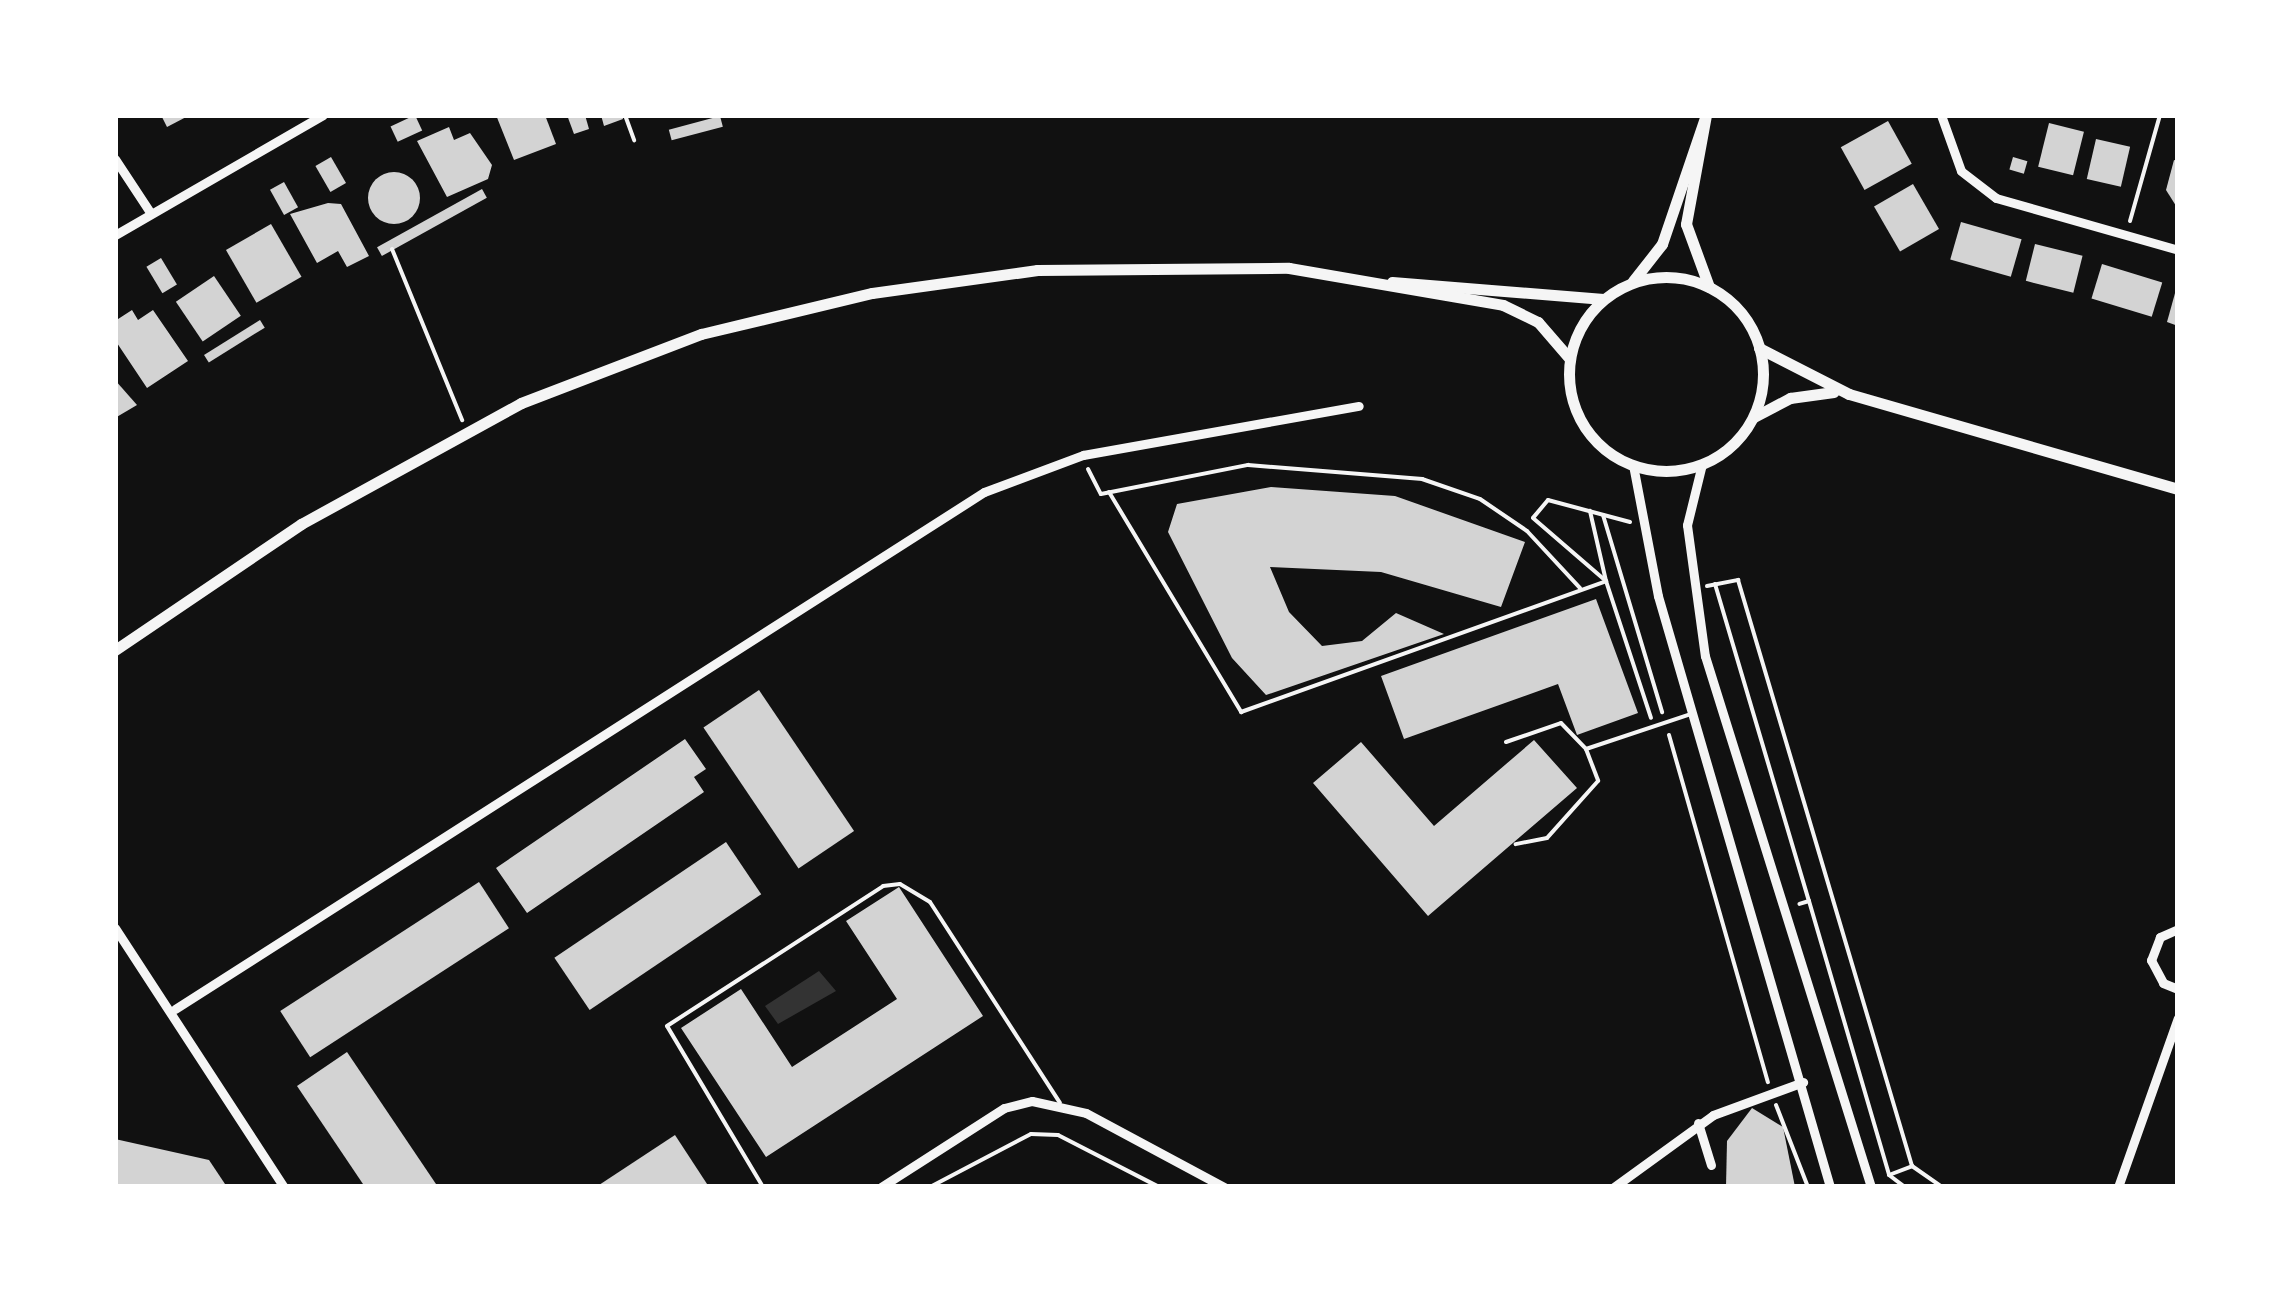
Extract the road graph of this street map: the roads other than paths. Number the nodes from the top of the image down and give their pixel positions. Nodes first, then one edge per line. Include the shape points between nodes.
1 (323, 115) edge
2 (1941, 115) edge
3 (1706, 117) edge
4 (115, 158) edge
5 (150, 212) junction
6 (115, 234) edge
7 (2178, 250) edge
8 (1392, 282) junction
9 (1630, 283) junction
10 (1709, 287) junction
11 (1603, 299) junction
12 (1759, 348) junction
13 (1570, 359) junction
14 (1848, 394) junction
15 (1359, 406) dead end
16 (1752, 419) junction
17 (1702, 464) junction
18 (1634, 465) junction
19 (2178, 488) edge
20 (131, 639) junction
21 (115, 650) edge
22 (115, 658) edge
23 (1691, 714) junction
24 (1506, 742) dead end
25 (1586, 749) junction
26 (1516, 844) dead end
27 (115, 928) edge
28 (2178, 929) edge
29 (2178, 989) edge
30 (176, 1009) junction
31 (2178, 1018) edge
32 (1803, 1082) junction
33 (1060, 1102) junction
34 (1698, 1123) junction
35 (1710, 1166) dead end
36 (284, 1187) edge
37 (763, 1187) edge
38 (881, 1187) edge
39 (1224, 1187) edge
40 (1614, 1187) edge
41 (1830, 1187) edge
42 (1870, 1187) edge
43 (2118, 1187) edge

1 - 5 street
2 - 7 street via 1949,152 1977,187
3 - 9 street via 1662,244
3 - 10 street via 1686,224
4 - 5 street
5 - 6 street
8 - 11 street via 1420,278 1558,303
8 - 13 street via 1522,312
8 - 20 street via 1204,263 920,285 701,334 466,430 301,524
9 - 10 street via 1672,277
9 - 11 street
10 - 12 street via 1738,310
11 - 13 street
12 - 14 street
12 - 16 street via 1762,384
13 - 18 street via 1578,416 1602,446
14 - 16 street via 1804,394
14 - 19 street
15 - 30 street via 1084,455 947,512
16 - 17 street
17 - 18 street
17 - 42 street via 1687,498 1693,589 1712,688
18 - 23 street
20 - 21 street
20 - 22 street
23 - 25 lane
23 - 32 street
24 - 25 lane via 1554,722
25 - 26 lane via 1594,792 1537,844
27 - 30 street
28 - 29 street via 2160,938 2151,960 2163,983
30 - 36 street
31 - 43 street
32 - 34 street
32 - 41 street
33 - 37 lane via 930,902 917,890 882,886 668,1026
33 - 38 street via 1004,1108
33 - 39 street
34 - 35 street
34 - 40 street

